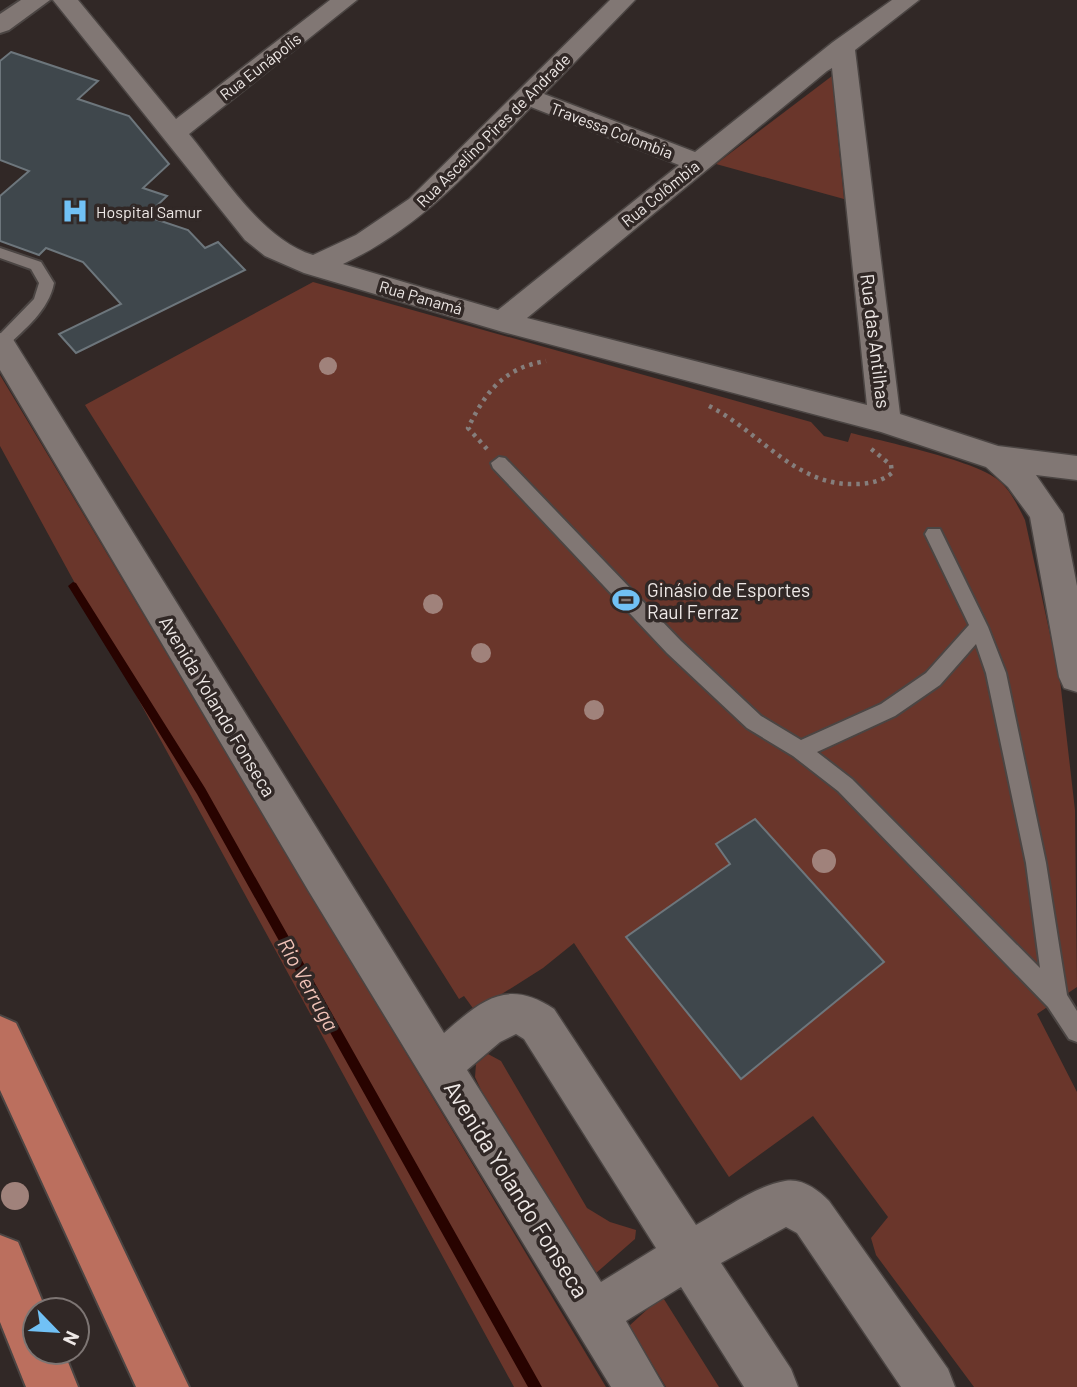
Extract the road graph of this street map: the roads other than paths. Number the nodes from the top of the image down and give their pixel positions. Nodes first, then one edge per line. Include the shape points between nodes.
1 (38, 0) edge
2 (65, 0) edge
3 (345, 0) edge
4 (623, 0) edge
5 (907, 0) edge
6 (0, 25) edge
7 (835, 62) junction
8 (527, 97) junction
9 (175, 132) junction
10 (697, 162) junction
11 (0, 253) edge
12 (314, 266) junction
13 (503, 321) junction
14 (0, 343) edge
15 (885, 421) junction
16 (998, 457) junction
17 (499, 463) road end
18 (1068, 468) edge
19 (934, 534) dead end
20 (979, 627) junction
21 (1077, 677) edge
22 (800, 750) junction
23 (1056, 999) junction
24 (1077, 1031) edge
25 (0, 1039) edge
26 (439, 1066) junction
27 (689, 1254) junction
28 (0, 1260) edge
29 (21, 1311) edge
30 (594, 1313) junction
31 (44, 1366) edge
32 (52, 1387) edge
33 (163, 1387) edge
34 (639, 1387) edge
35 (773, 1387) edge
36 (930, 1387) edge

1 - 6 street
2 - 9 street, Rua Panamá
3 - 9 street, Rua Eunápolis
4 - 8 street, Rua Ascelino Pires de Andrade
5 - 7 street
7 - 10 street, Rua Colômbia
7 - 15 street, Rua das Antilhas
8 - 10 street, Travessa Colombia
8 - 12 street, Rua Ascelino Pires de Andrade via 419,205 366,242
9 - 12 street, Rua Panamá via 255,233 275,249
10 - 13 street, Rua Colômbia
11 - 14 lane via 44,272 48,284 42,300
12 - 13 street, Rua Panamá
13 - 15 street, Rua Panamá
14 - 26 street, Avenida Yolando Fonseca
15 - 16 street, Rua das Antilhas
16 - 18 street
16 - 21 street, Rua das Antilhas via 1046,514
17 - 22 lane via 674,647 754,722
19 - 20 lane
20 - 22 lane via 922,687 888,710
20 - 23 lane via 996,673 1036,863
22 - 23 lane via 845,785
23 - 24 lane
25 - 33 main road
26 - 27 street, Avenida Yolando Fonseca via 491,1023 512,1013 539,1024
26 - 30 street, Avenida Yolando Fonseca
27 - 30 street, Avenida Yolando Fonseca
27 - 35 street, Avenida Yolando Fonseca
27 - 36 street, Avenida Yolando Fonseca via 768,1211 786,1204 800,1205 813,1217
28 - 29 main road
30 - 34 street, Avenida Yolando Fonseca
31 - 32 main road

